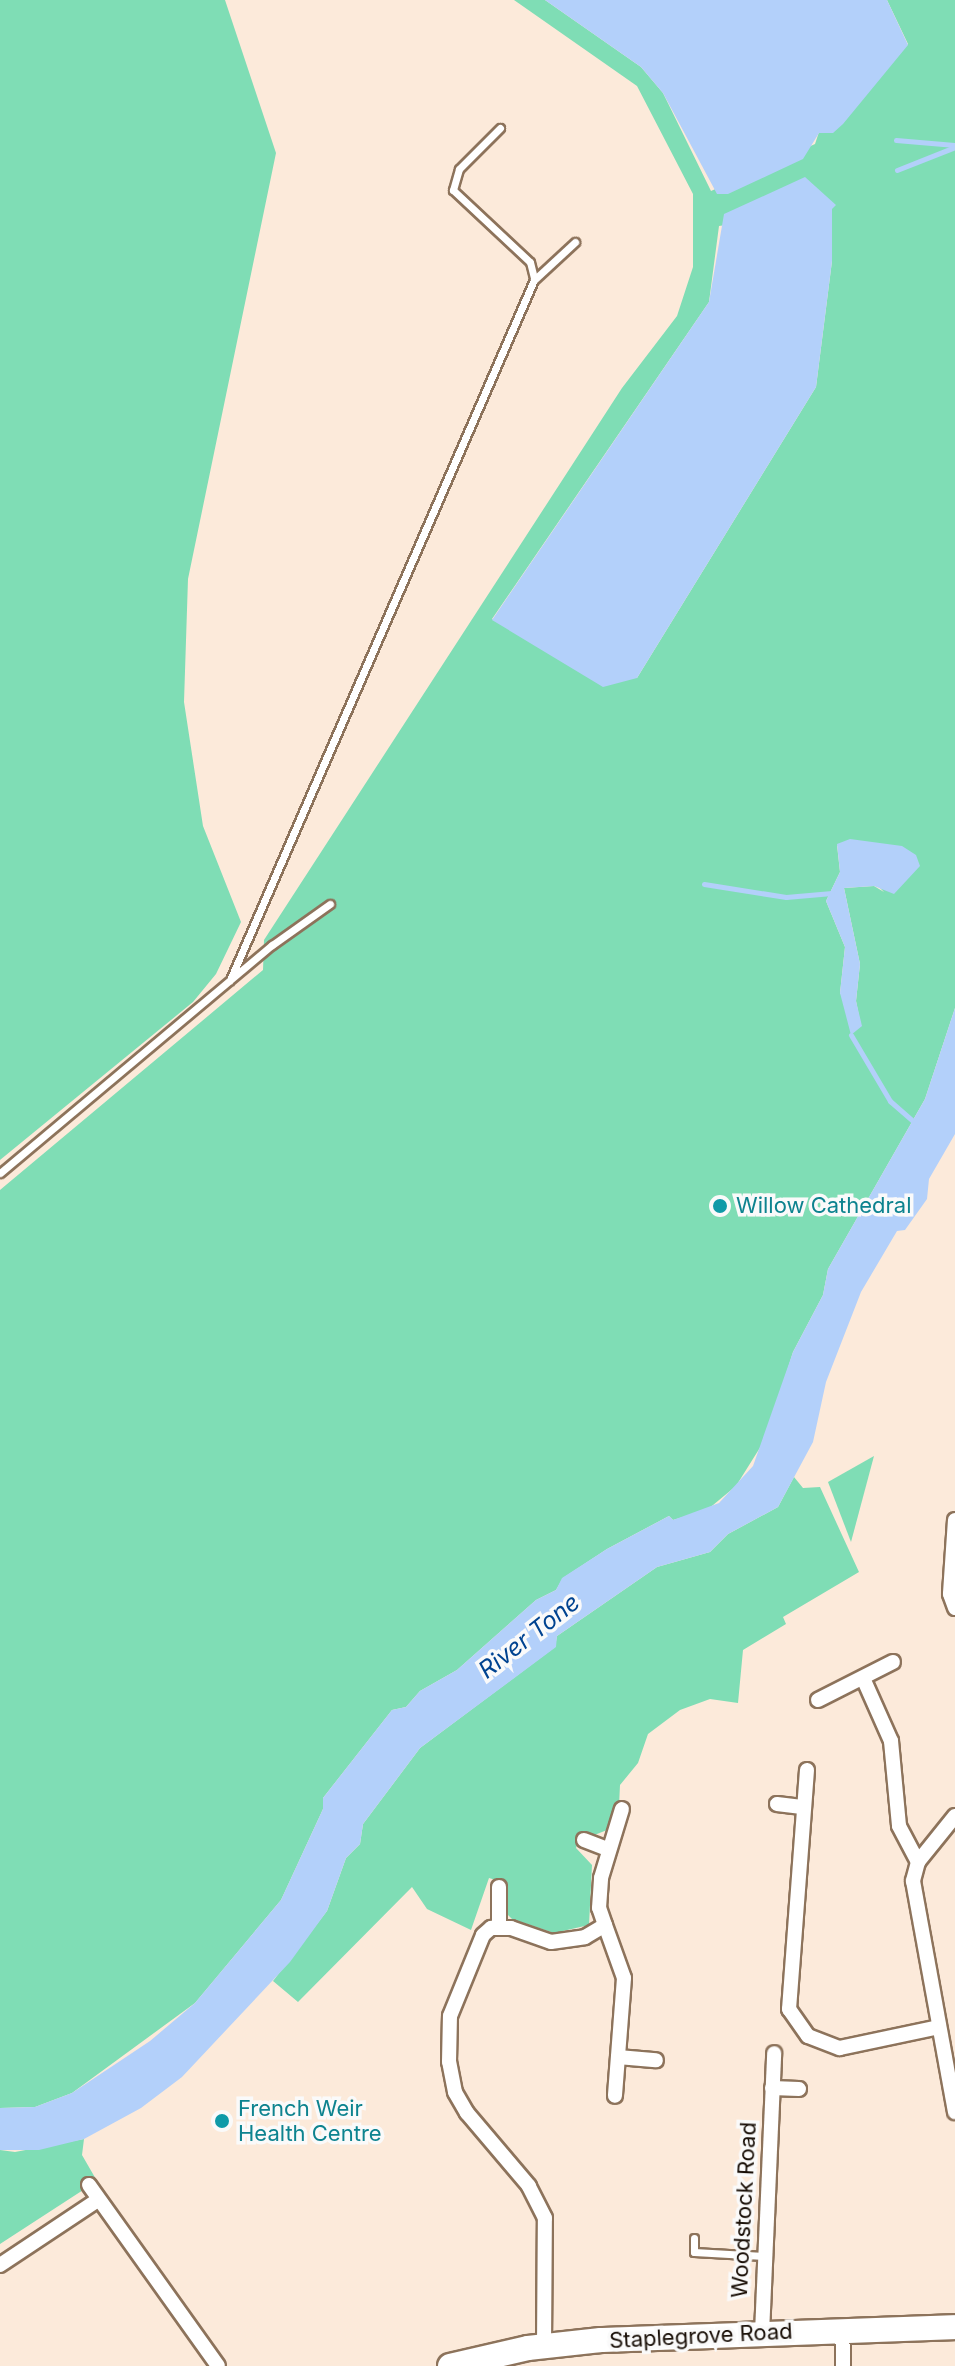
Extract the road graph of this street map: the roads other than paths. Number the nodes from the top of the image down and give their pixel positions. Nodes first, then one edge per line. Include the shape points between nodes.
1 (500, 128) dead end
2 (575, 242) dead end
3 (534, 280) junction
4 (330, 904) dead end
5 (230, 980) junction
6 (0, 1173) edge
7 (955, 1520) edge
8 (954, 1604) edge
9 (893, 1662) dead end
10 (863, 1678) junction
11 (818, 1700) dead end
12 (807, 1770) dead end
13 (777, 1804) dead end
14 (802, 1807) junction
15 (622, 1809) dead end
16 (955, 1816) edge
17 (584, 1840) dead end
18 (607, 1849) junction
19 (918, 1862) junction
20 (499, 1887) dead end
21 (605, 1925) junction
22 (499, 1927) junction
23 (939, 2027) junction
24 (774, 2053) dead end
25 (618, 2057) junction
26 (656, 2060) dead end
27 (772, 2088) junction
28 (799, 2089) dead end
29 (615, 2096) dead end
30 (955, 2112) edge
31 (89, 2185) dead end
32 (98, 2200) junction
33 (694, 2238) dead end
34 (764, 2256) junction
35 (0, 2265) edge
36 (955, 2327) edge
37 (842, 2329) junction
38 (762, 2333) junction
39 (534, 2354) edge
40 (843, 2361) edge
41 (213, 2364) edge
42 (450, 2366) edge

1 - 3 lane via 459,169 453,190 530,262
2 - 3 lane
3 - 5 lane
4 - 5 lane
5 - 6 lane
7 - 8 street
9 - 10 street
10 - 11 street
10 - 19 street via 891,1741 899,1826
12 - 14 street
13 - 14 street
14 - 23 street via 786,1994 794,2018 808,2036 840,2048
15 - 18 street
16 - 19 street
17 - 18 street
18 - 21 street via 599,1908
19 - 23 street via 913,1881
20 - 22 street
21 - 22 street via 585,1937 551,1942
21 - 25 street via 624,1978
22 - 39 street via 483,1935 460,1987 446,2038 455,2092 529,2186 545,2218
23 - 30 street
24 - 27 street, Woodstock Road
25 - 26 street
25 - 29 street
27 - 28 street
27 - 34 street, Woodstock Road
31 - 32 street
32 - 35 street
32 - 41 street
33 - 34 lane via 694,2252
34 - 38 street, Woodstock Road
36 - 37 main road, Staplegrove Road
37 - 38 main road, Staplegrove Road
37 - 40 street
38 - 39 main road, Staplegrove Road
39 - 42 main road, Staplegrove Road

